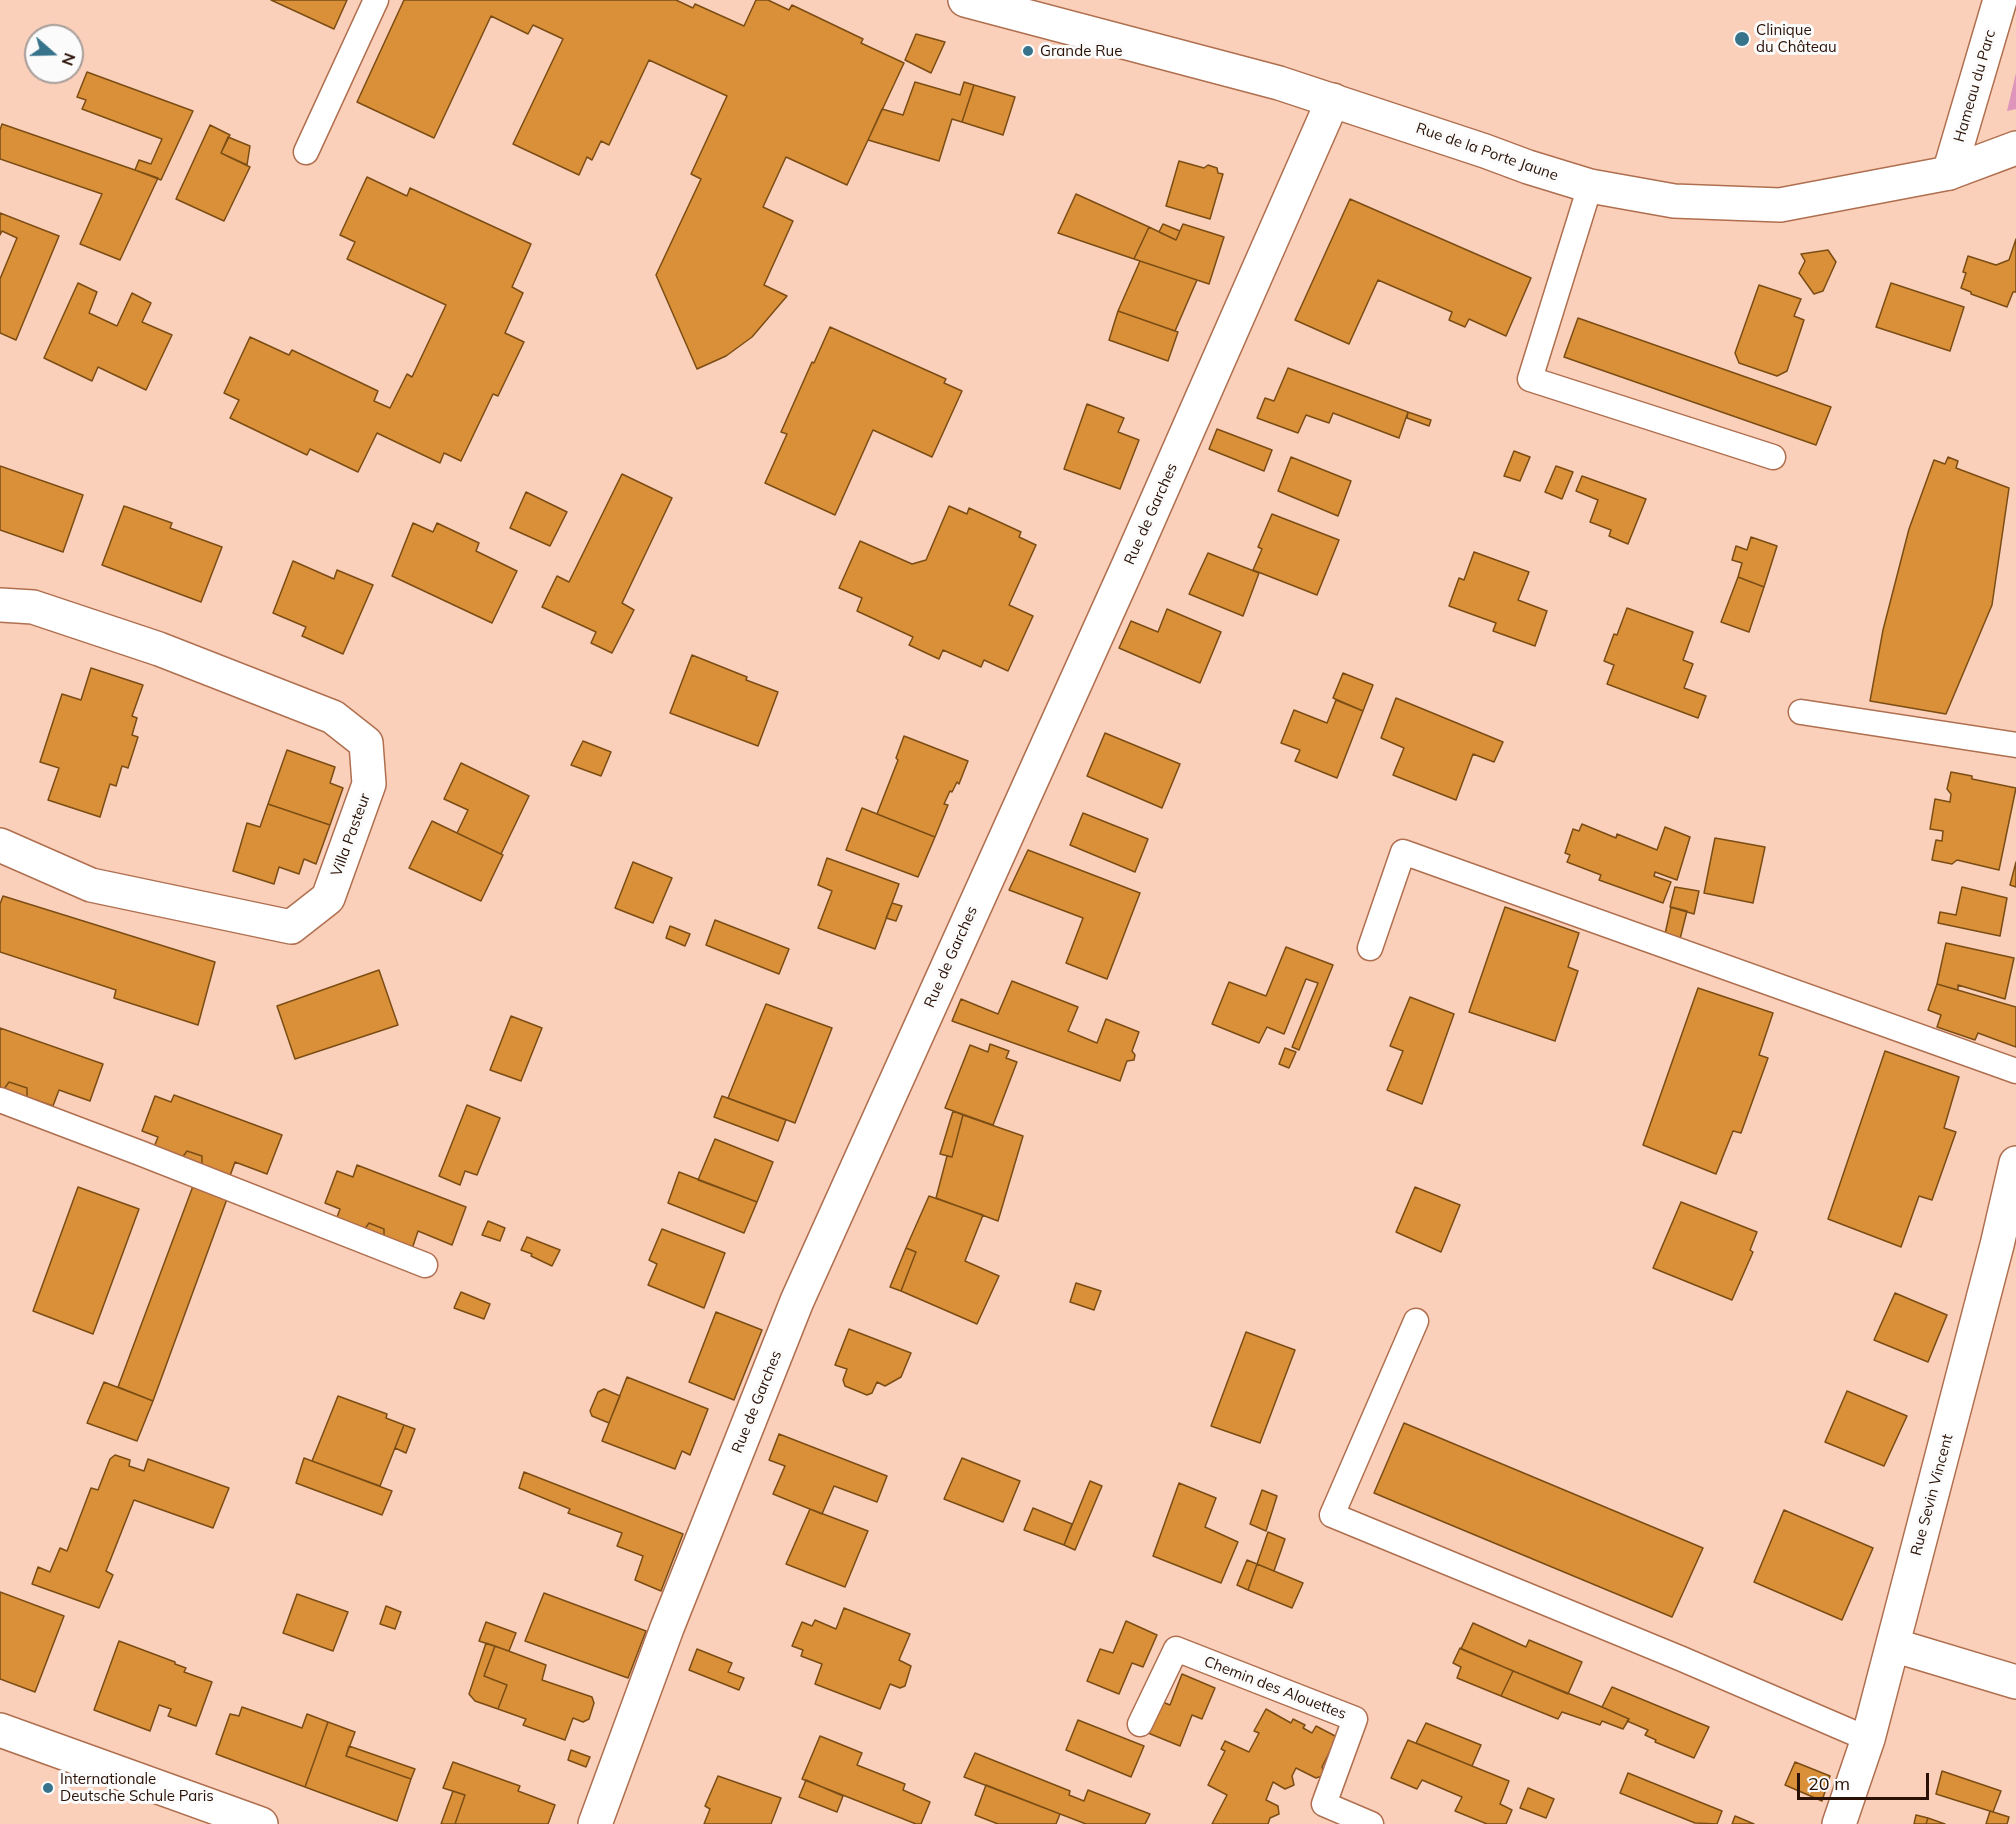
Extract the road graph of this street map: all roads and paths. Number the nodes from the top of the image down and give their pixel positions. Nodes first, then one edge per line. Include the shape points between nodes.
1 (376, 0) edge
2 (2000, 0) edge
3 (970, 1) edge
4 (1333, 100) junction
5 (2016, 148) edge
6 (306, 153) dead end
7 (1949, 173) junction
8 (1590, 186) junction
9 (1773, 458) dead end
10 (0, 605) edge
11 (1801, 712) dead end
12 (2016, 745) edge
13 (0, 845) edge
14 (1370, 948) dead end
15 (2016, 1071) edge
16 (0, 1100) edge
17 (2016, 1163) edge
18 (425, 1266) dead end
19 (1416, 1321) dead end
20 (1893, 1645) junction
21 (2016, 1682) edge
22 (1140, 1724) dead end
23 (0, 1730) edge
24 (1869, 1739) junction
25 (261, 1824) edge
26 (595, 1824) edge
27 (1371, 1824) edge
28 (1839, 1824) edge

1 - 6 lane
2 - 7 street, Hameau du Parc
3 - 4 street, Rue de la Porte Jaune
4 - 8 street, Rue de la Porte Jaune
4 - 26 street, Rue de Garches via 798,1301 667,1628
5 - 7 street, Rue de la Porte Jaune
7 - 8 street, Rue de la Porte Jaune via 1780,205 1674,201
8 - 9 lane via 1530,379
10 - 13 street, Villa Pasteur via 44,610 159,649 333,717 366,743 369,784 328,898 291,927 91,885
11 - 12 lane
14 - 15 lane via 1404,852
16 - 18 lane
17 - 20 street, Rue Sevin Vincent
19 - 24 lane via 1332,1515
20 - 21 street
20 - 24 street, Rue Sevin Vincent
22 - 27 lane, Chemin des Alouettes via 1176,1649 1355,1719 1324,1804
23 - 25 street
24 - 28 street, Rue Sevin Vincent

